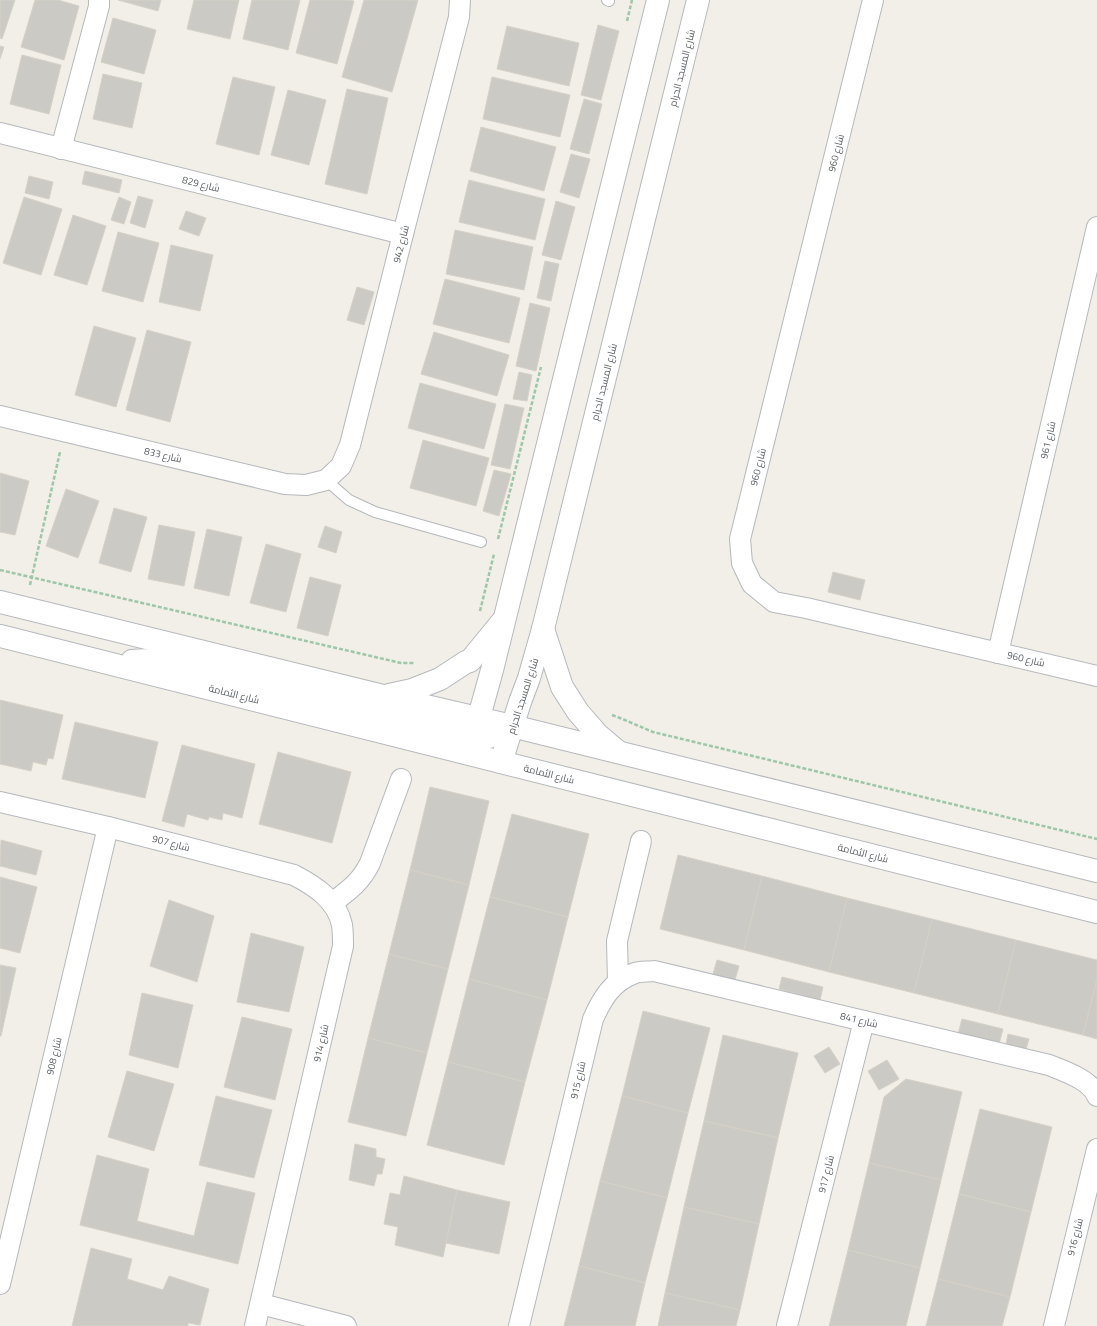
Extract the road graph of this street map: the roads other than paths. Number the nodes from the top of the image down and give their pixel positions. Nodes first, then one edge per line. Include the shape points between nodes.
1 (99, 0) edge
2 (460, 0) edge
3 (658, 0) edge
4 (698, 0) edge
5 (873, 0) edge
6 (0, 133) edge
7 (61, 149) junction
8 (1097, 227) edge
9 (403, 234) junction
10 (1090, 294) edge
11 (0, 416) edge
12 (326, 480) junction
13 (481, 542) dead end
14 (0, 602) edge
15 (505, 617) junction
16 (543, 629) junction
17 (0, 636) edge
18 (998, 653) junction
19 (1097, 676) edge
20 (383, 696) junction
21 (512, 726) junction
22 (474, 736) junction
23 (621, 754) junction
24 (501, 762) junction
25 (401, 779) dead end
26 (0, 802) edge
27 (108, 827) junction
28 (641, 840) dead end
29 (1097, 871) edge
30 (332, 904) junction
31 (1097, 912) edge
32 (618, 981) junction
33 (864, 1021) junction
34 (1096, 1093) edge
35 (1097, 1149) edge
36 (0, 1284) edge
37 (261, 1304) junction
38 (255, 1326) edge
39 (346, 1326) edge
40 (519, 1326) edge
41 (787, 1326) edge
42 (1054, 1326) edge

1 - 7 street
2 - 9 street, شارع 942 via 459,17
3 - 15 street
4 - 16 street, شارع المسجد الحرام
5 - 18 street, شارع 960 via 740,539 742,563 752,584 774,602
6 - 7 street, شارع 829
7 - 9 street, شارع 829
8 - 10 street, شارع 961
9 - 12 street, شارع 942 via 350,445 341,466
10 - 18 street, شارع 961
11 - 12 street, شارع 833 via 284,484 306,485
12 - 13 lane via 349,500 375,512
14 - 20 street, شارع الثمامة
15 - 20 street via 470,661 440,679 412,690
15 - 22 street
16 - 21 street, شارع المسجد الحرام
16 - 23 street via 562,687 578,712 598,735
17 - 22 street, شارع الثمامة via 114,664
18 - 19 street, شارع 960
20 - 22 street, شارع الثمامة
21 - 22 street via 498,736
21 - 23 street
21 - 24 street, شارع المسجد الحرام
22 - 24 street, شارع الثمامة
23 - 29 street
24 - 31 street, شارع الثمامة
25 - 30 street via 366,873
26 - 27 street, شارع 907
27 - 30 street, شارع 907 via 294,875 315,887
27 - 36 street, شارع 908
28 - 32 street via 617,941
30 - 37 street, شارع 914 via 342,924 343,946
32 - 33 street, شارع 841 via 635,973 654,971
32 - 40 street, شارع 915 via 603,998 593,1019
33 - 34 street, شارع 841 via 1049,1065 1073,1075
33 - 41 street, شارع 917
35 - 42 street, شارع 916
37 - 38 street, شارع 914
37 - 39 street

